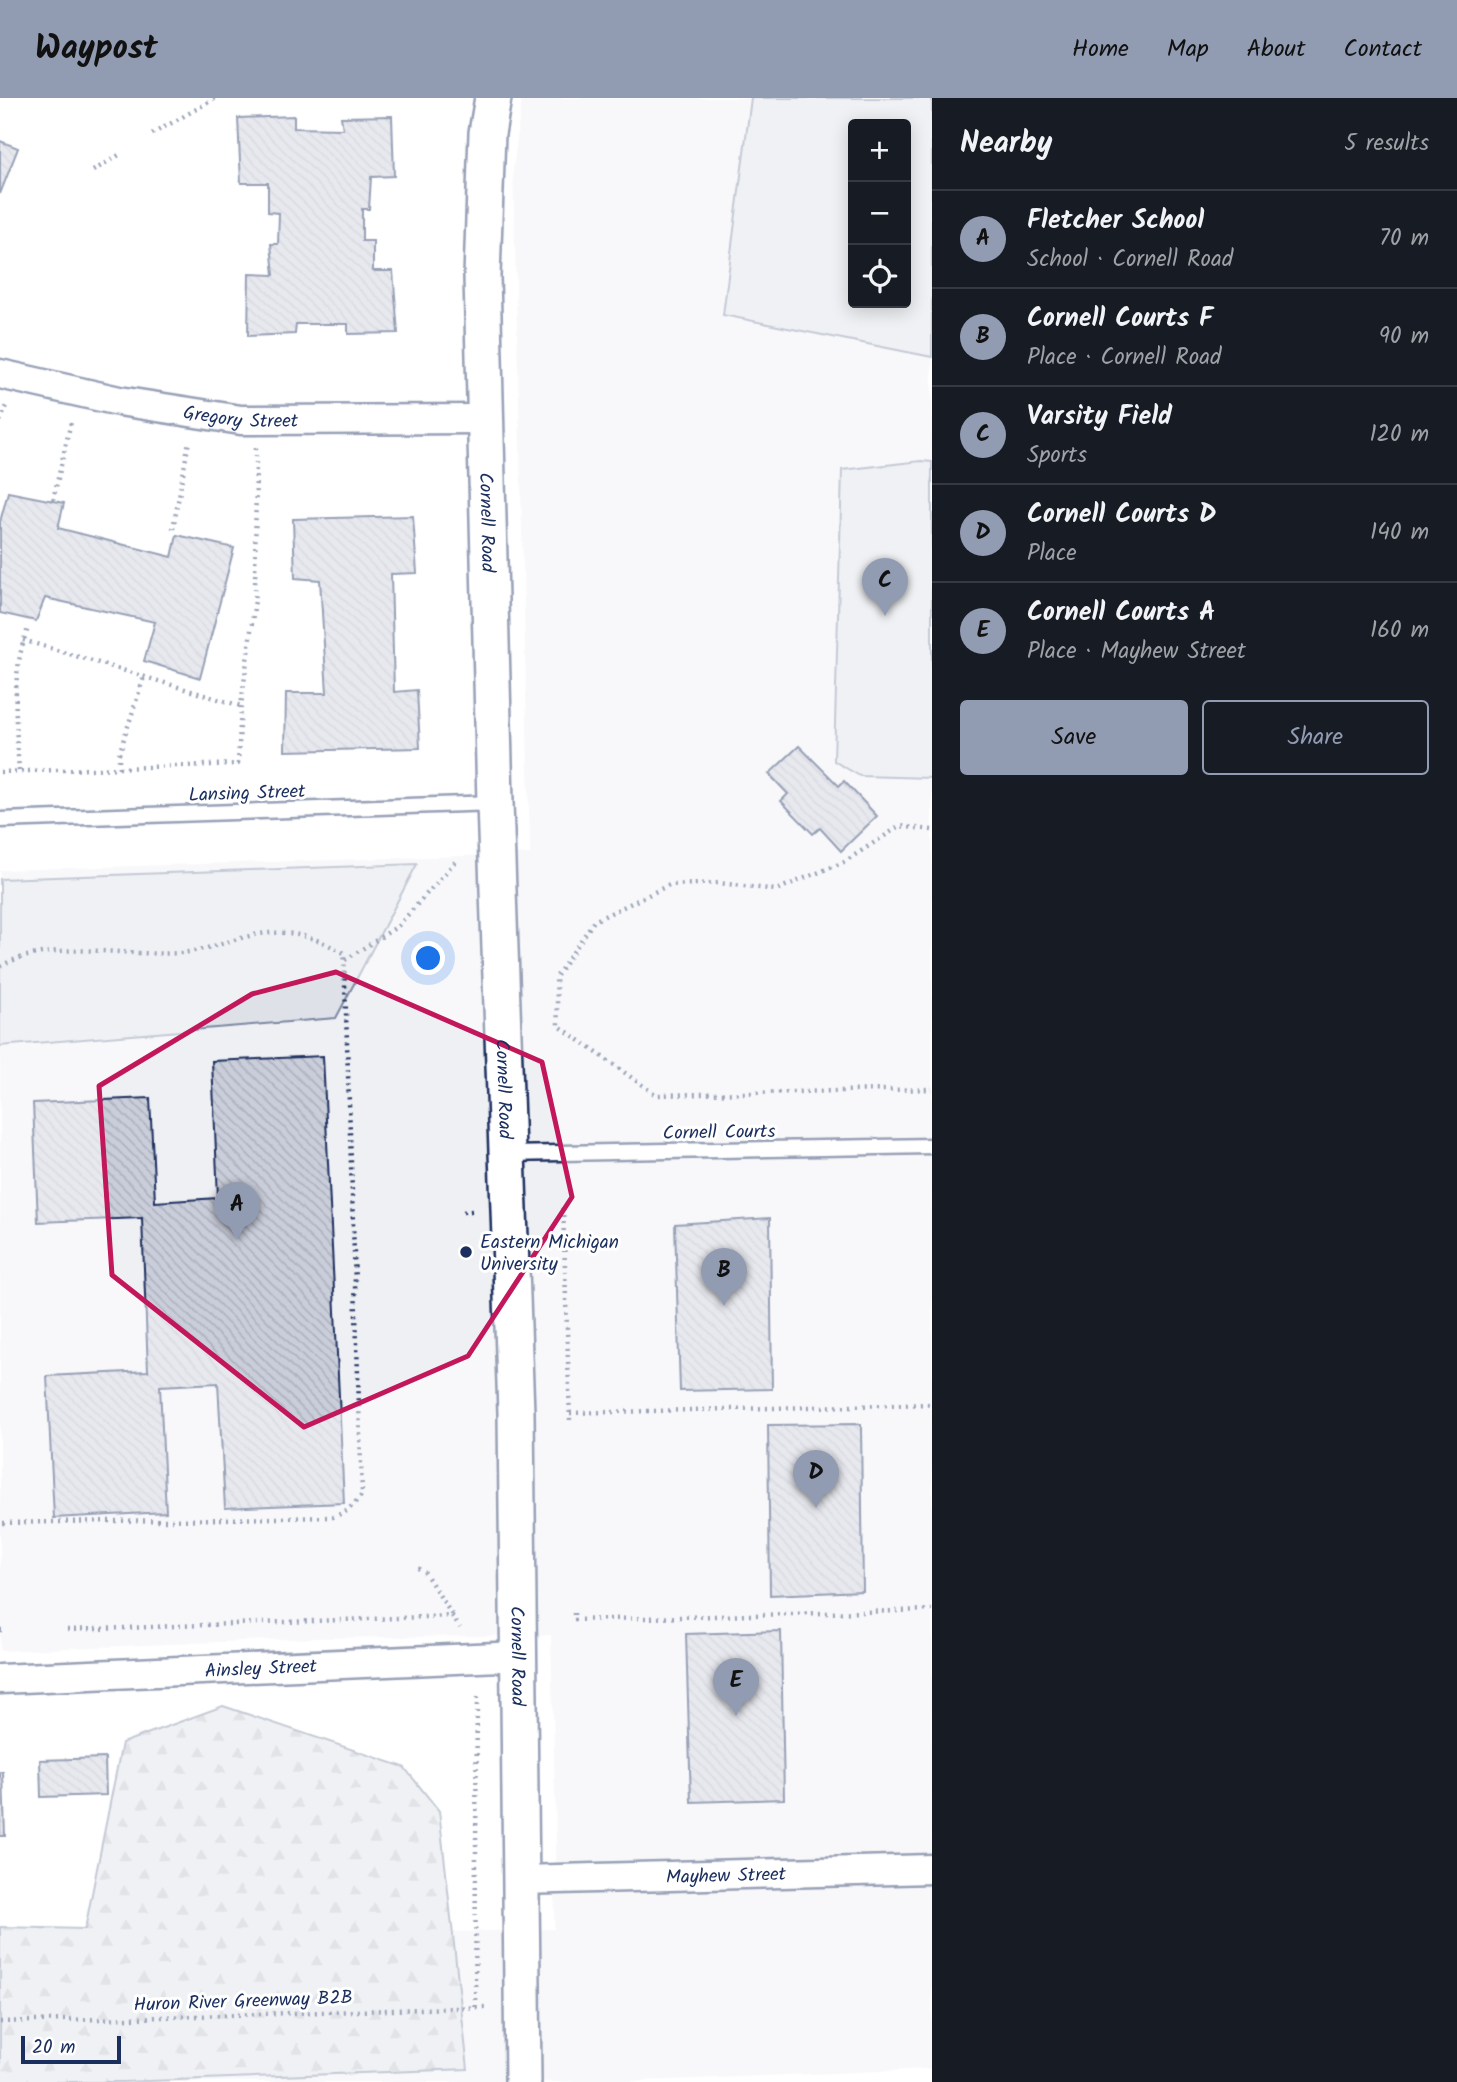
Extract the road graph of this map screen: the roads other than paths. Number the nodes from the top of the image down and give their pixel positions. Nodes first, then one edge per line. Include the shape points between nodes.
1 (492, 98) edge
2 (0, 374) edge
3 (486, 419) junction
4 (495, 803) junction
5 (0, 820) edge
6 (932, 1146) edge
7 (507, 1154) junction
8 (521, 1656) junction
9 (0, 1679) edge
10 (932, 1869) edge
11 (521, 1880) junction
12 (523, 2082) edge

1 - 3 street, Cornell Road via 482,276
2 - 3 street, Gregory Street via 108,399 241,419
3 - 4 street, Cornell Road
4 - 5 lane, Lansing Street
4 - 7 street, Cornell Road
6 - 7 lane, Cornell Courts
7 - 8 street, Cornell Road
8 - 9 street, Ainsley Street
8 - 11 street, Cornell Road
10 - 11 street, Mayhew Street
11 - 12 street, Cornell Road

